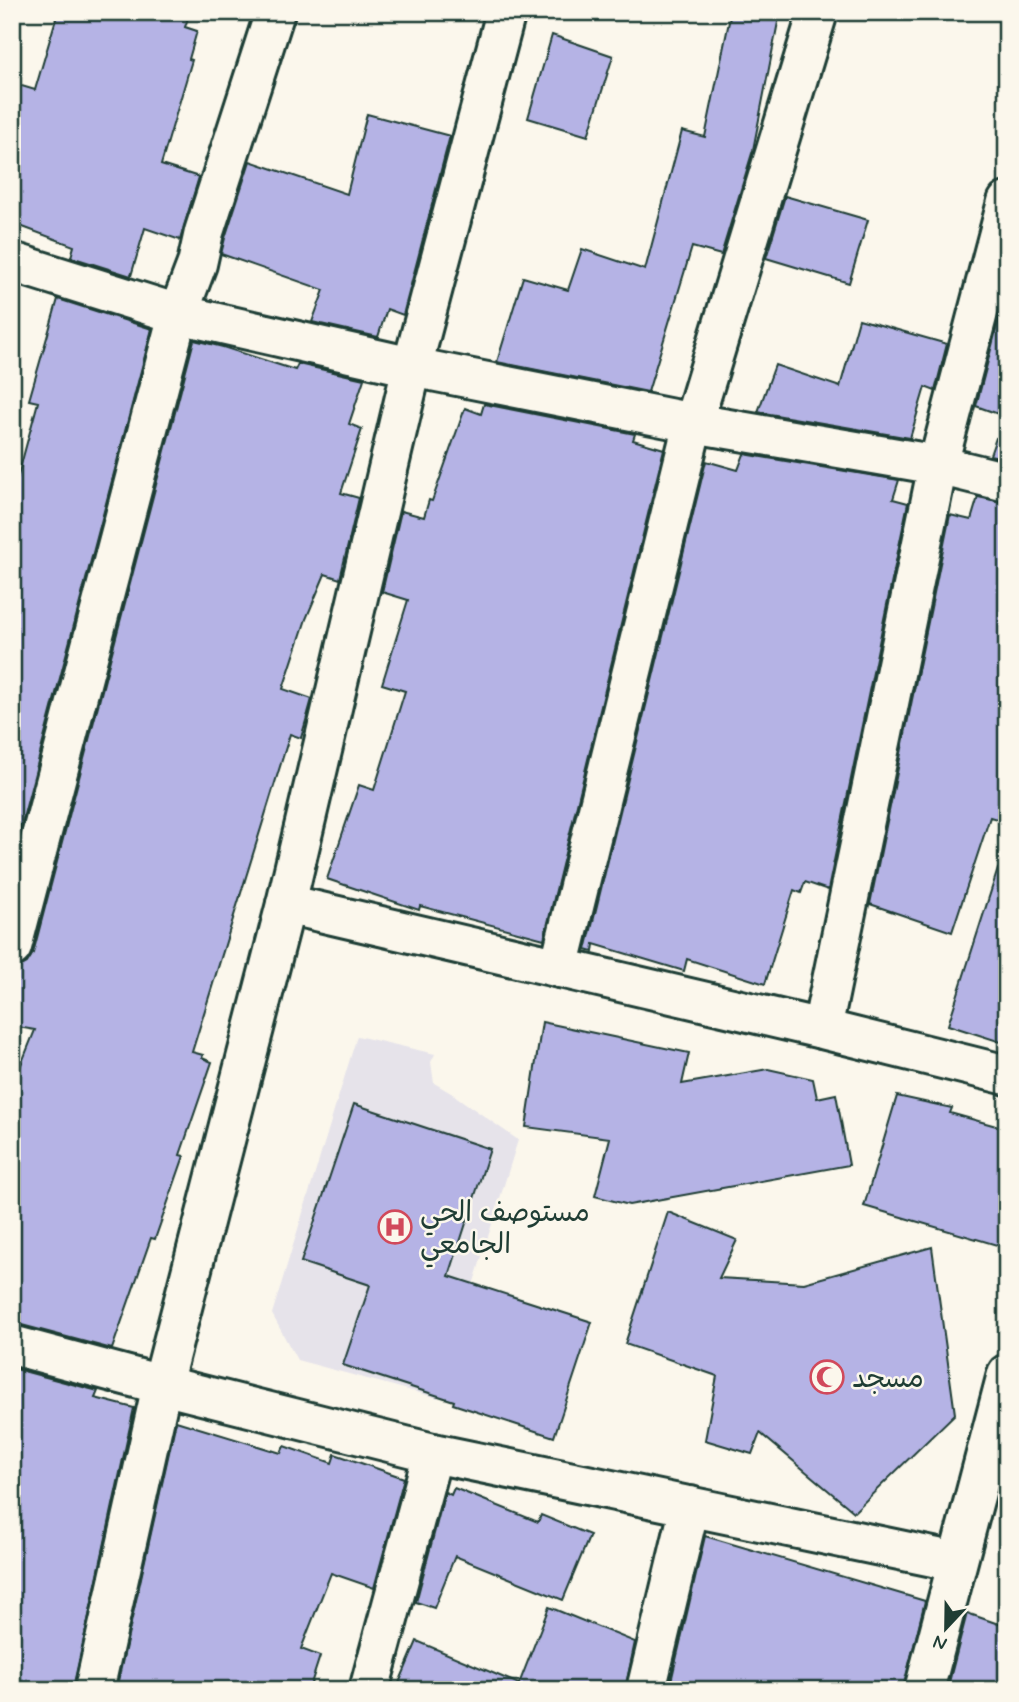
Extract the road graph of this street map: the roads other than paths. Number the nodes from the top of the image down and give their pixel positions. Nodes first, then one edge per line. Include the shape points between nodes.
1 (275, 12) edge
2 (506, 12) edge
3 (818, 12) edge
4 (1007, 202) edge
5 (12, 262) edge
6 (178, 314) junction
7 (412, 367) junction
8 (693, 423) junction
9 (938, 465) junction
10 (1007, 482) edge
11 (286, 904) junction
12 (12, 947) edge
13 (559, 968) junction
14 (822, 1029) junction
15 (1007, 1075) edge
16 (12, 1345) edge
17 (1007, 1374) edge
18 (162, 1385) junction
19 (433, 1453) junction
20 (690, 1506) junction
21 (957, 1562) junction
22 (94, 1690) edge
23 (369, 1690) edge
24 (646, 1690) edge
25 (924, 1690) edge

1 - 6 street
2 - 7 street
3 - 8 street
4 - 9 street
5 - 6 street
6 - 7 street
6 - 12 street
7 - 8 street
7 - 11 street
8 - 9 street
8 - 13 street
9 - 10 street
9 - 14 street
11 - 13 street
11 - 18 street
13 - 14 street
14 - 15 street
16 - 18 street
17 - 21 street
18 - 19 street
18 - 22 street
19 - 20 street
19 - 23 street
20 - 21 street
20 - 24 street
21 - 25 street

